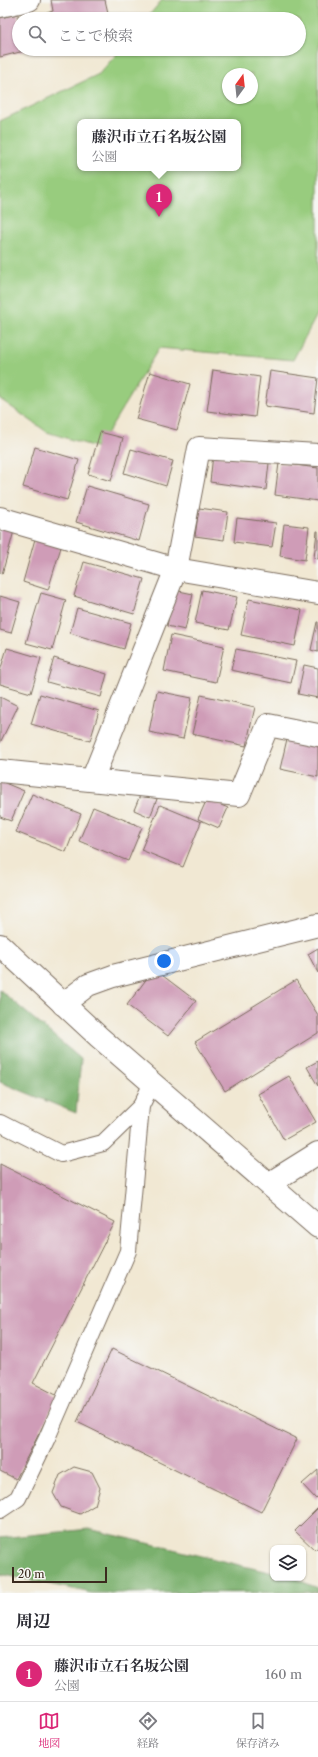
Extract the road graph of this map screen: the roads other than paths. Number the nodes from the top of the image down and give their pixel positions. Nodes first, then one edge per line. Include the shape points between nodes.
1 (318, 455) edge
2 (0, 518) edge
3 (176, 569) junction
4 (318, 593) edge
5 (318, 735) edge
6 (0, 771) edge
7 (92, 780) junction
8 (318, 925) edge
9 (0, 945) edge
10 (63, 1004) junction
11 (152, 1083) junction
12 (142, 1106) junction
13 (0, 1123) edge
14 (318, 1153) edge
15 (270, 1183) junction
16 (318, 1227) edge
17 (0, 1510) edge

1 - 3 street via 199,448
2 - 3 street
3 - 4 street
3 - 7 street
5 - 7 street via 268,725 239,795
6 - 7 street
8 - 10 street via 113,976 88,986
9 - 10 street
10 - 11 street
11 - 12 lane
11 - 15 street
12 - 13 lane via 103,1143 62,1154
12 - 17 lane via 128,1251 47,1438 18,1498
14 - 15 street
15 - 16 street

